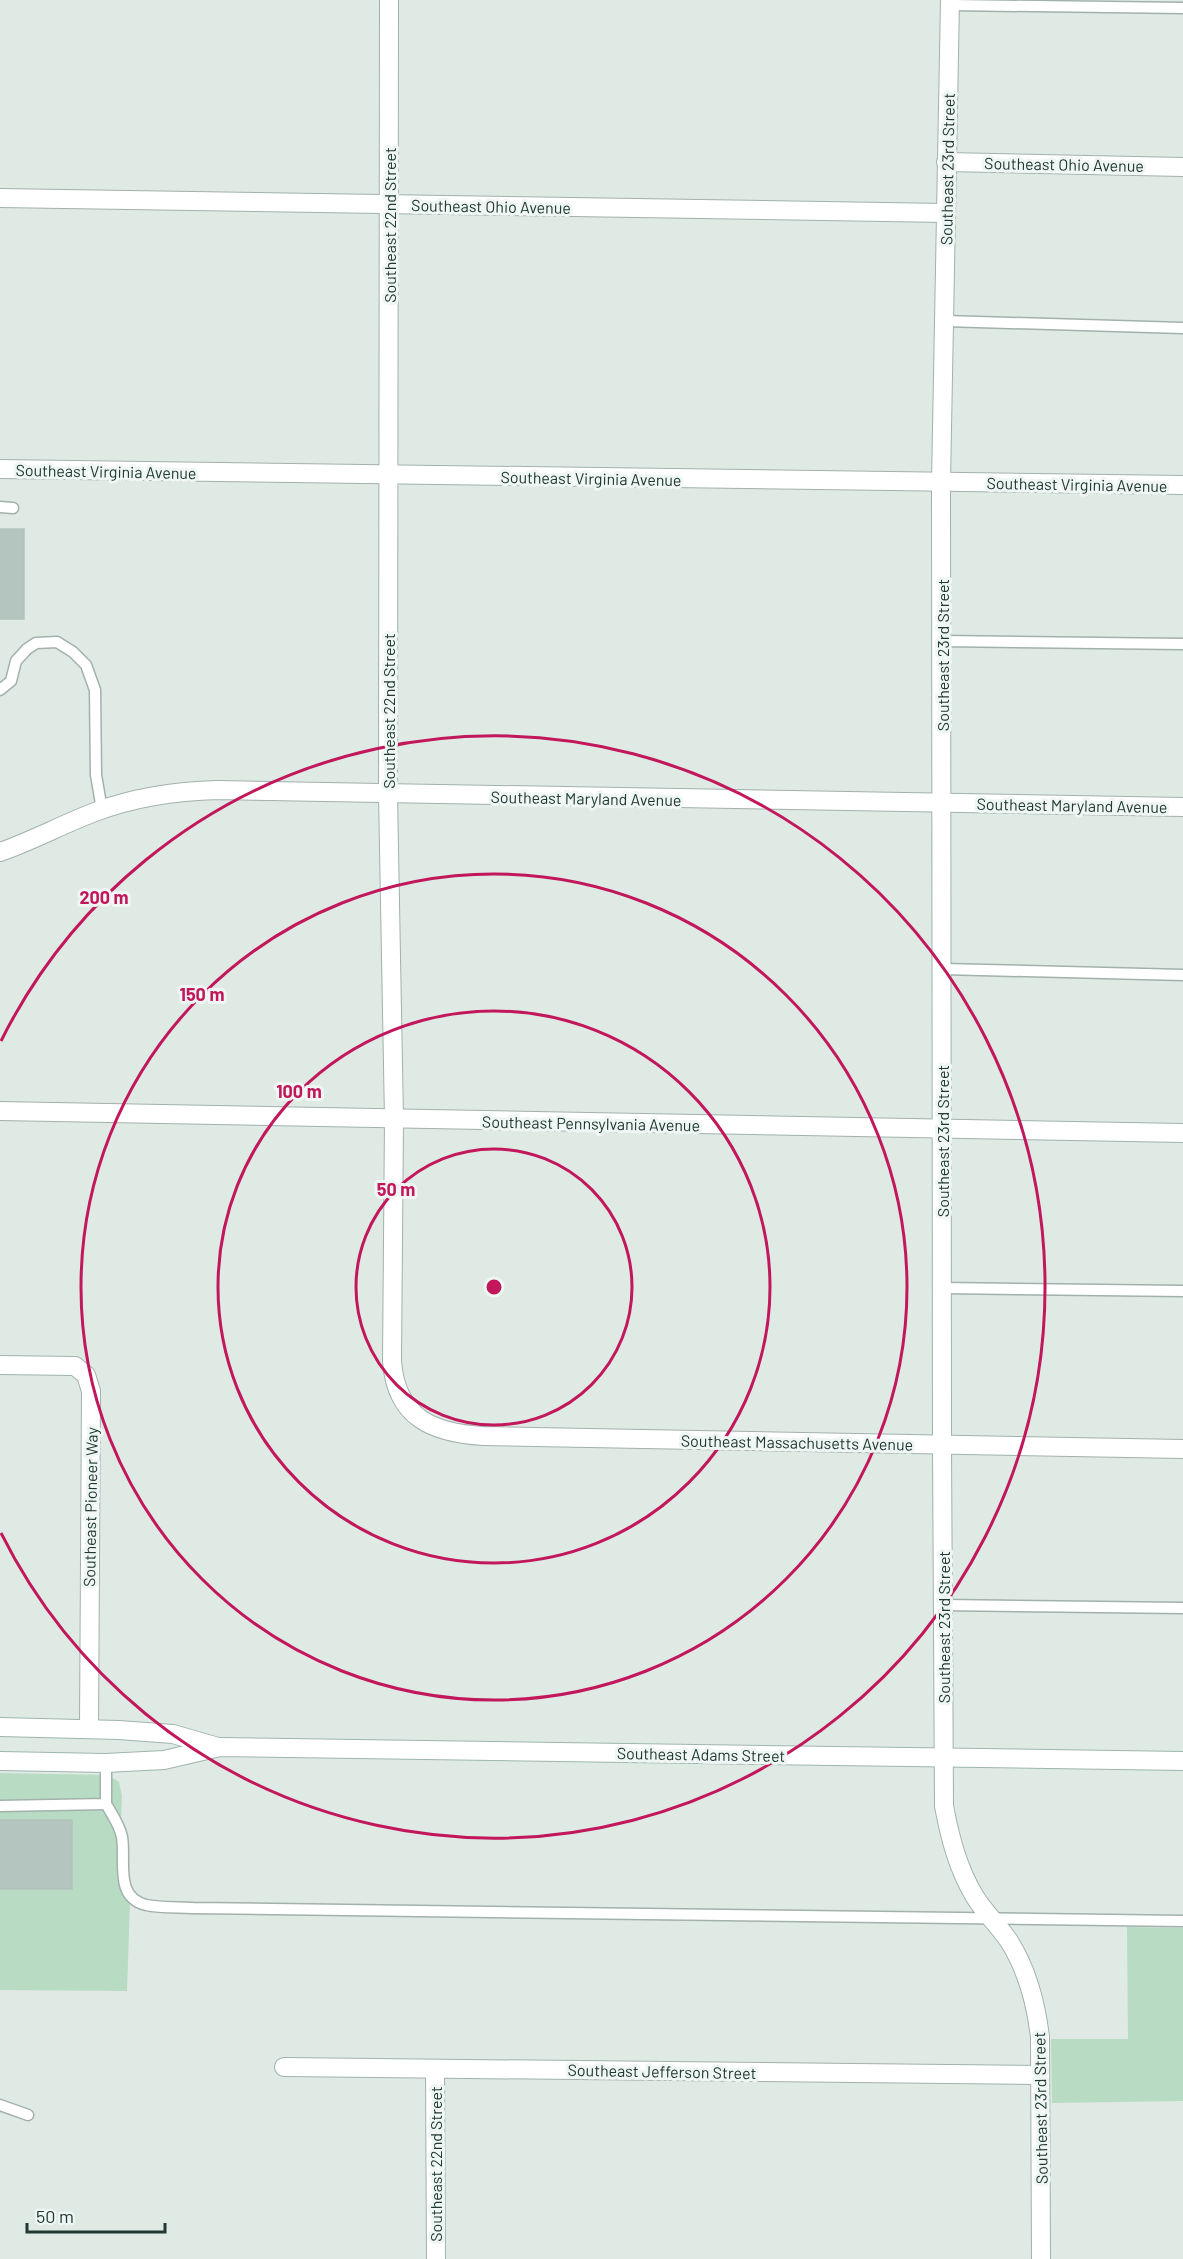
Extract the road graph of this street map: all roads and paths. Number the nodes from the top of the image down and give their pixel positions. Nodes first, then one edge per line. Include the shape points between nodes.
1 (389, 0) edge
2 (950, 3) edge
3 (1183, 8) edge
4 (946, 162) junction
5 (1183, 167) edge
6 (0, 198) edge
7 (390, 204) junction
8 (946, 213) junction
9 (945, 321) junction
10 (1183, 328) edge
11 (0, 469) edge
12 (389, 475) junction
13 (941, 483) junction
14 (1183, 485) edge
15 (0, 507) edge
16 (13, 507) dead end
17 (942, 641) junction
18 (1183, 644) edge
19 (0, 690) edge
20 (388, 794) junction
21 (943, 803) junction
22 (1183, 807) edge
23 (102, 810) junction
24 (0, 852) edge
25 (943, 969) junction
26 (1183, 975) edge
27 (0, 1111) edge
28 (394, 1119) junction
29 (942, 1130) junction
30 (1183, 1133) edge
31 (942, 1288) junction
32 (1183, 1291) edge
33 (0, 1365) edge
34 (416, 1415) joint
35 (942, 1445) junction
36 (1183, 1449) edge
37 (943, 1605) junction
38 (1183, 1608) edge
39 (0, 1727) edge
40 (89, 1729) junction
41 (220, 1747) junction
42 (943, 1758) junction
43 (0, 1761) edge
44 (1183, 1761) edge
45 (106, 1762) junction
46 (106, 1804) junction
47 (0, 1806) edge
48 (992, 1919) junction
49 (1183, 1921) edge
50 (284, 2067) dead end
51 (435, 2068) junction
52 (1040, 2075) junction
53 (0, 2105) edge
54 (27, 2115) dead end
55 (436, 2259) edge
56 (1041, 2259) edge

1 - 7 street, Southeast 22nd Street
2 - 3 lane
2 - 4 street, Southeast 23rd Street
4 - 5 street, Southeast Ohio Avenue
4 - 8 street, Southeast 23rd Street
6 - 7 street, Southeast Ohio Avenue
7 - 8 street, Southeast Ohio Avenue
7 - 12 street, Southeast 22nd Street
8 - 9 street, Southeast 23rd Street
9 - 10 lane
9 - 13 street, Southeast 23rd Street
11 - 12 street, Southeast Virginia Avenue
12 - 13 street, Southeast Virginia Avenue
12 - 20 street, Southeast 22nd Street
13 - 14 street, Southeast Virginia Avenue
13 - 17 street, Southeast 23rd Street
15 - 16 lane
17 - 18 lane
17 - 21 street, Southeast 23rd Street
19 - 23 lane via 11,681 16,661 36,643 57,642 86,664 94,690 96,775
20 - 21 street, Southeast Maryland Avenue
20 - 23 street, Southeast Maryland Avenue via 194,791 154,796
20 - 28 street, Southeast 22nd Street
21 - 22 street, Southeast Maryland Avenue
21 - 25 street, Southeast 23rd Street
23 - 24 street, Southeast Maryland Avenue
25 - 26 lane
25 - 29 street, Southeast 23rd Street
27 - 28 street, Southeast Pennsylvania Avenue
28 - 29 street, Southeast Pennsylvania Avenue
28 - 34 street, Southeast 22nd Street via 393,1372 403,1400
29 - 30 street, Southeast Pennsylvania Avenue
29 - 31 street, Southeast 23rd Street
31 - 32 lane
31 - 35 street, Southeast 23rd Street
33 - 40 street, Southeast Pioneer Way via 75,1366 86,1375 92,1391
34 - 35 street, Southeast Massachusetts Avenue via 443,1431 483,1436
35 - 36 street, Southeast Massachusetts Avenue
35 - 37 street, Southeast 23rd Street
37 - 38 lane
37 - 42 street, Southeast 23rd Street
39 - 40 street, Southeast Adams Street
40 - 41 street, Southeast Adams Street via 173,1734
41 - 42 street, Southeast Adams Street
41 - 45 street, Southeast Adams Street via 164,1760
42 - 44 street, Southeast Adams Street
42 - 48 street, Southeast 23rd Street via 944,1806 950,1836 961,1869
43 - 45 street, Southeast Adams Street
45 - 46 lane
46 - 47 lane
46 - 48 lane via 122,1835 124,1885 138,1902 148,1905
48 - 49 lane
48 - 52 street, Southeast 23rd Street via 1009,1940 1031,1987 1040,2037
50 - 51 street, Southeast Jefferson Street
51 - 52 street, Southeast Jefferson Street
51 - 55 street, Southeast 22nd Street
52 - 56 street, Southeast 23rd Street
53 - 54 lane

